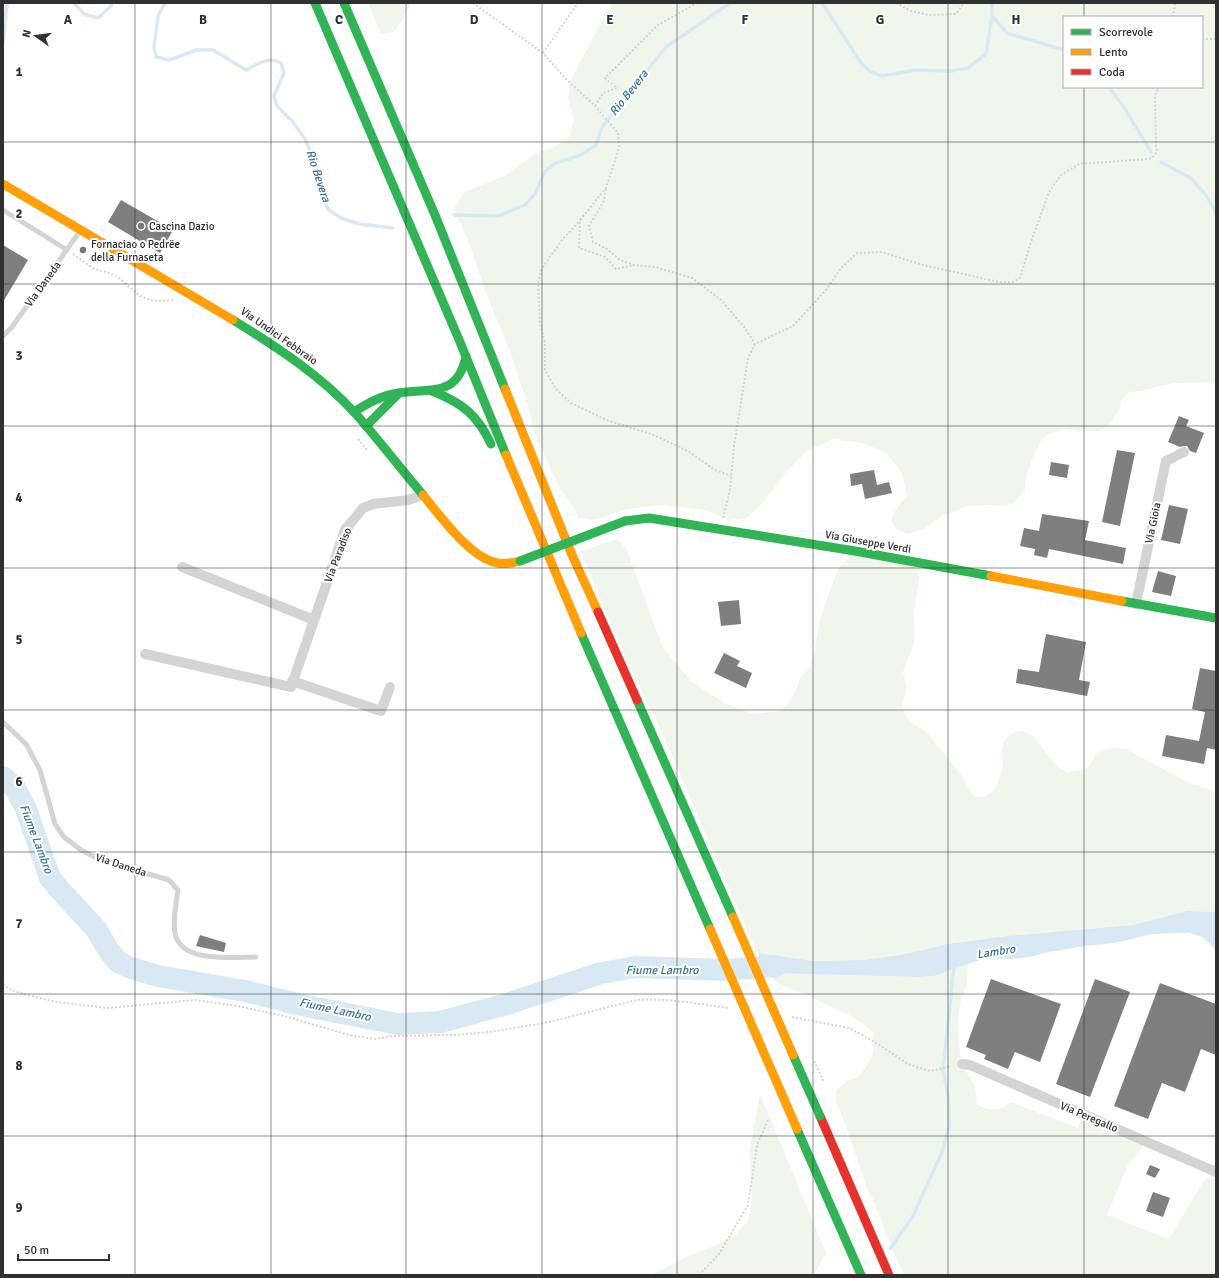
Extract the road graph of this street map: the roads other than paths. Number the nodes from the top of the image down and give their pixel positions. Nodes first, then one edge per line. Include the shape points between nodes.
1 (315, 3) edge
2 (344, 3) edge
3 (3, 184) edge
4 (3, 210) edge
5 (81, 230) junction
6 (67, 250) junction
7 (3, 336) edge
8 (466, 356) junction
9 (432, 391) junction
10 (399, 393) junction
11 (354, 412) junction
12 (366, 426) junction
13 (1184, 452) dead end
14 (423, 495) junction
15 (520, 562) joint
16 (182, 567) dead end
17 (556, 575) junction
18 (1136, 604) junction
19 (1216, 618) edge
20 (314, 620) junction
21 (145, 654) dead end
22 (292, 681) junction
23 (390, 687) dead end
24 (3, 722) edge
25 (256, 957) dead end
26 (958, 1065) road end
27 (1216, 1172) edge
28 (861, 1275) edge
29 (889, 1275) edge

1 - 8 main road
2 - 29 main road, bridge via 435,215 572,555
3 - 5 main road, Via Undici Febbraio
4 - 6 lane
5 - 6 lane, Via Daneda
5 - 11 main road, Via Undici Febbraio via 292,357
6 - 7 lane, Via Daneda
8 - 9 main road via 457,378 449,385
8 - 17 main road
9 - 10 main road
9 - 17 main road via 460,403 479,421 531,537
10 - 11 main road via 378,398
10 - 12 main road
11 - 12 main road, Via Undici Febbraio
12 - 14 main road, Via Undici Febbraio
13 - 18 street, Via Gioia via 1166,461
14 - 15 main road, Via Undici Febbraio via 449,527 478,554 496,563
14 - 20 street, Via Paradiso via 408,500 373,504 363,508 354,517 345,530
15 - 18 main road, Via Giuseppe Verdi, bridge via 625,521 649,518 855,551
16 - 20 street
17 - 28 main road, bridge
18 - 19 main road, Via Giuseppe Verdi
20 - 22 street, Via Paradiso
21 - 22 street via 291,687
22 - 23 street via 381,711
24 - 25 lane, Via Daneda via 26,744 40,770 55,824 64,838 98,859 169,880 178,890 176,937 191,953 211,958
26 - 27 street, Via Peregallo via 970,1065

